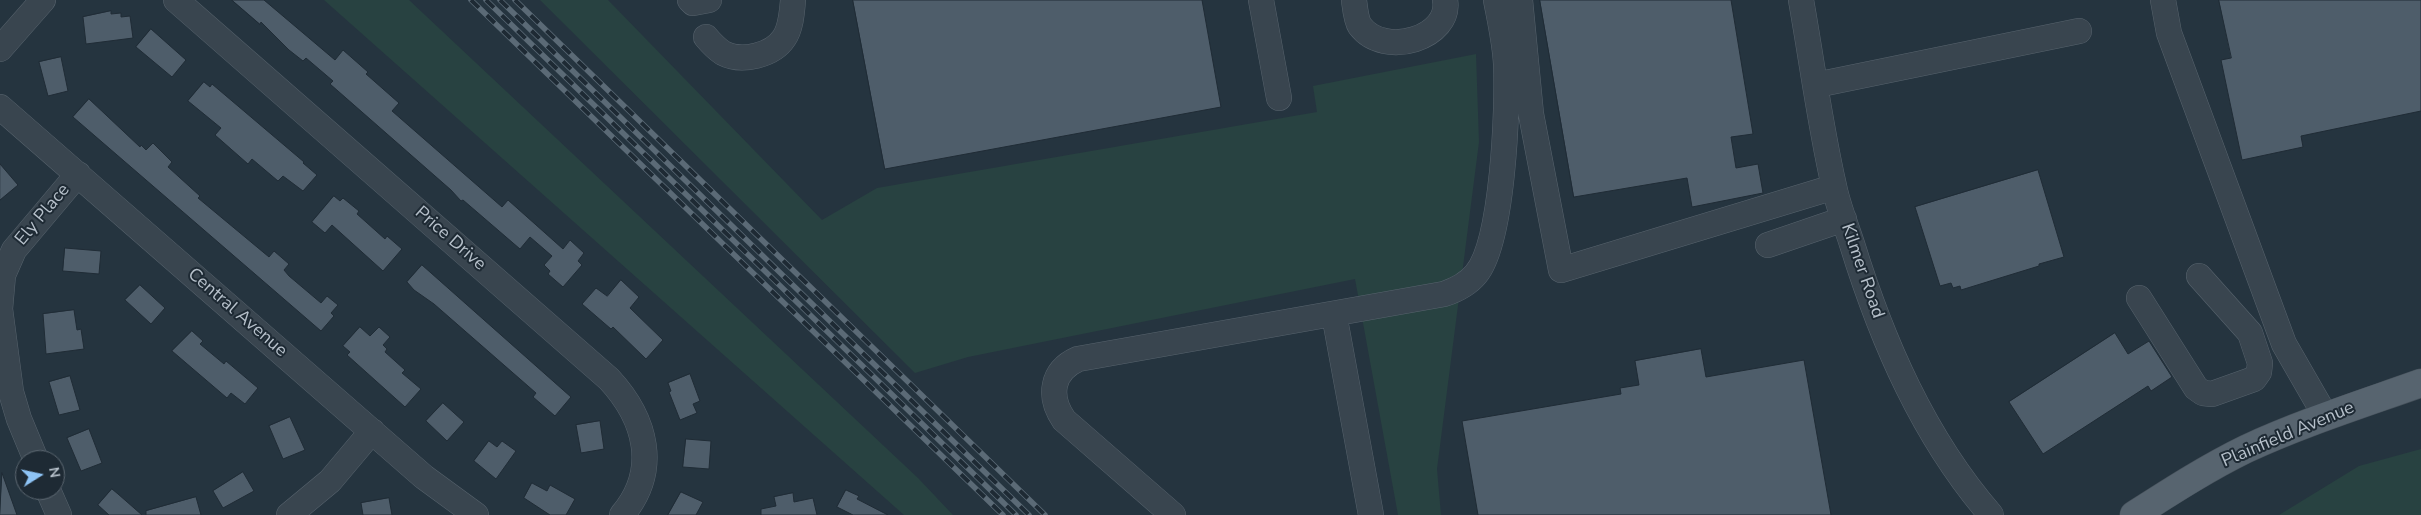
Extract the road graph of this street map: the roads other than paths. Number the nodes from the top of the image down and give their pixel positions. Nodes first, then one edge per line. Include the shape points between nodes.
1 (43, 0) edge
2 (176, 0) edge
3 (690, 0) edge
4 (709, 0) edge
5 (793, 0) edge
6 (1261, 0) edge
7 (1354, 0) edge
8 (1445, 0) edge
9 (1496, 0) edge
10 (1520, 0) edge
11 (1801, 0) edge
12 (2163, 0) edge
13 (2079, 31) dead end
14 (706, 37) dead end
15 (0, 49) edge
16 (1816, 85) junction
17 (1279, 98) dead end
18 (0, 107) edge
19 (78, 174) junction
20 (1834, 187) junction
21 (1844, 219) junction
22 (1768, 245) dead end
23 (2199, 276) dead end
24 (2139, 298) dead end
25 (1334, 314) junction
26 (2421, 383) edge
27 (2326, 417) junction
28 (372, 431) junction
29 (32, 450) edge
30 (53, 500) edge
31 (1990, 513) edge
32 (60, 515) edge
33 (288, 515) edge
34 (476, 515) edge
35 (622, 515) edge
36 (1174, 515) edge
37 (1371, 515) edge
38 (2134, 515) edge

1 - 15 street
2 - 35 street, Price Drive via 626,397 638,420 644,446 643,470 637,493
3 - 4 street via 693,3
5 - 14 street via 785,38 774,49 757,56 742,57 725,54
6 - 17 street
7 - 8 street via 1359,25 1370,36 1398,43 1417,39 1430,31 1442,18
9 - 25 street via 1506,62 1503,170 1484,260 1468,282 1444,294
10 - 20 street via 1531,114 1561,270
11 - 16 street, Kilmer Road
12 - 27 street via 2169,33 2284,344
13 - 16 street
16 - 20 street, Kilmer Road
18 - 19 street, Central Avenue
19 - 28 street, Central Avenue
19 - 29 street, Ely Place via 14,250 3,275 0,309 12,392
20 - 21 street, Kilmer Road
21 - 22 street
21 - 31 street, Kilmer Road via 1861,274 1904,379 1944,452
23 - 24 street via 2250,333 2260,363 2254,379 2212,394 2196,388
25 - 36 street via 1078,359 1066,364 1055,385 1053,397 1061,415
25 - 37 street
26 - 27 main road, Plainfield Avenue
27 - 38 main road, Plainfield Avenue via 2246,449 2188,480
28 - 33 street via 330,481
28 - 34 street, Central Avenue via 424,477
30 - 32 street

